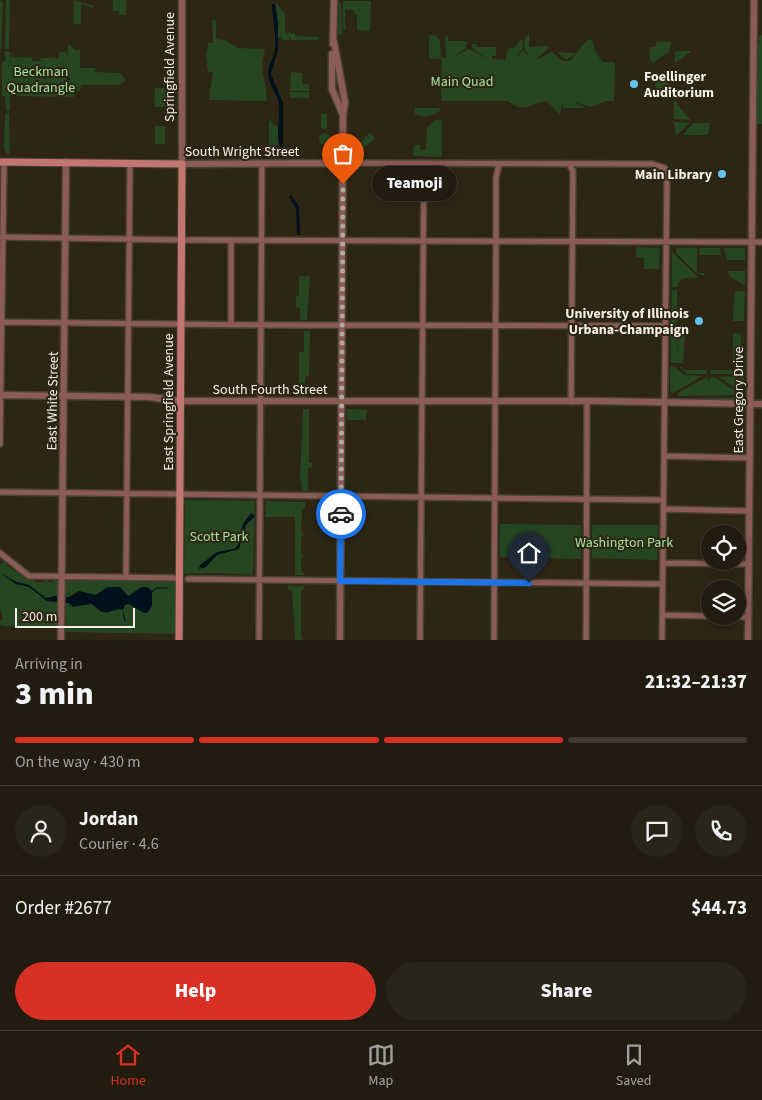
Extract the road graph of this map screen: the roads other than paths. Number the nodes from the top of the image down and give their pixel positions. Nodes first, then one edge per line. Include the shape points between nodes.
1 (182, 0) edge
2 (334, 0) edge
3 (754, 0) edge
4 (334, 42) junction
5 (342, 115) junction
6 (2, 162) edge
7 (66, 162) junction
8 (130, 163) junction
9 (262, 163) junction
10 (343, 163) junction
11 (182, 164) junction
12 (424, 164) junction
13 (499, 164) junction
14 (568, 164) junction
15 (577, 164) junction
16 (573, 171) junction
17 (1, 237) edge
18 (66, 238) junction
19 (129, 239) junction
20 (181, 240) junction
21 (231, 240) junction
22 (262, 240) junction
23 (342, 241) junction
24 (425, 241) junction
25 (497, 241) junction
26 (572, 241) junction
27 (666, 242) junction
28 (751, 242) junction
29 (762, 242) edge
30 (1, 322) edge
31 (65, 323) junction
32 (128, 324) junction
33 (180, 324) junction
34 (231, 325) junction
35 (261, 325) junction
36 (341, 325) junction
37 (422, 325) junction
38 (496, 326) junction
39 (572, 326) junction
40 (665, 326) junction
41 (0, 395) edge
42 (64, 396) junction
43 (128, 396) junction
44 (180, 402) junction
45 (260, 402) junction
46 (342, 402) junction
47 (496, 402) junction
48 (571, 402) junction
49 (599, 402) junction
50 (421, 403) junction
51 (665, 403) junction
52 (587, 404) junction
53 (750, 404) junction
54 (762, 404) edge
55 (0, 444) edge
56 (664, 456) junction
57 (750, 458) junction
58 (0, 492) edge
59 (63, 493) junction
60 (127, 494) junction
61 (180, 494) junction
62 (260, 496) junction
63 (341, 496) junction
64 (422, 498) junction
65 (495, 498) junction
66 (586, 499) junction
67 (664, 500) junction
68 (664, 509) junction
69 (749, 511) junction
70 (0, 553) edge
71 (663, 563) junction
72 (749, 564) junction
73 (62, 576) junction
74 (126, 577) junction
75 (179, 578) junction
76 (188, 579) dead end
77 (259, 580) junction
78 (340, 581) junction
79 (420, 582) junction
80 (494, 582) junction
81 (586, 584) junction
82 (663, 584) junction
83 (662, 615) junction
84 (701, 616) edge
85 (748, 617) joint
86 (61, 640) edge
87 (179, 640) edge
88 (259, 640) edge
89 (340, 640) edge
90 (420, 640) edge
91 (494, 640) edge
92 (586, 640) edge
93 (662, 640) edge
94 (748, 640) edge

1 - 11 street, Springfield Avenue
2 - 4 street
3 - 28 street, East Gregory Drive
4 - 5 street via 345,102
4 - 5 street via 332,89
5 - 10 street
6 - 7 main road, South Wright Street
6 - 17 street
7 - 8 main road, South Wright Street
7 - 18 street, East White Street
8 - 11 main road, South Wright Street
8 - 19 street
9 - 10 street, South Wright Street
9 - 11 street, South Wright Street
9 - 22 street
10 - 12 street, South Wright Street
10 - 23 street
11 - 20 main road, East Springfield Avenue
12 - 13 street, South Wright Street
12 - 24 street
13 - 14 street, South Wright Street
13 - 25 street via 496,181
14 - 15 street, South Wright Street
14 - 16 street
15 - 16 street
15 - 27 street, South Wright Street via 663,166 667,175
16 - 26 street
17 - 18 street
17 - 30 street
18 - 19 street
18 - 31 street, East White Street
19 - 20 street
19 - 32 street
20 - 21 street
20 - 33 main road, East Springfield Avenue
21 - 22 street
21 - 34 street
22 - 23 street
22 - 35 street
23 - 24 street
23 - 36 street
24 - 25 street
24 - 37 street
25 - 26 street
25 - 38 street
26 - 27 street
26 - 39 street
27 - 28 street
27 - 40 street
28 - 29 street
28 - 53 street, East Gregory Drive
30 - 31 street
30 - 41 street
31 - 32 street
31 - 42 street, East White Street
32 - 33 street
32 - 43 street
33 - 34 street
33 - 44 main road, East Springfield Avenue
34 - 35 street
35 - 36 street
35 - 45 street
36 - 37 street
36 - 46 street
37 - 38 street
37 - 50 street
38 - 39 street
38 - 47 street
39 - 40 street
39 - 48 street
40 - 51 street
41 - 42 street, South Fourth Street
41 - 55 street
42 - 43 street, South Fourth Street
42 - 59 street, East White Street
43 - 44 street, South Fourth Street
43 - 60 street
44 - 45 street, South Fourth Street
44 - 61 main road, East Springfield Avenue
45 - 46 street, South Fourth Street
45 - 62 street
46 - 50 street, South Fourth Street
46 - 63 street
47 - 48 street, South Fourth Street
47 - 50 street, South Fourth Street
47 - 65 street
48 - 49 street, South Fourth Street
48 - 52 street, South Fourth Street
49 - 51 street, South Fourth Street
49 - 52 street, South Fourth Street
50 - 64 street
51 - 53 street, South Fourth Street
51 - 56 street
52 - 66 street
53 - 54 street, South Fourth Street
53 - 57 street, East Gregory Drive
56 - 57 street
56 - 67 street
57 - 69 street, East Gregory Drive
58 - 59 street
59 - 60 street
59 - 73 street, East White Street
60 - 61 street
60 - 74 street
61 - 62 street
61 - 75 main road, East Springfield Avenue
62 - 63 street
62 - 77 street
63 - 64 street
63 - 78 street
64 - 65 street
64 - 79 street
65 - 66 street
65 - 80 street
66 - 67 street
66 - 81 street
67 - 68 street
68 - 69 street
68 - 71 street
69 - 72 street, East Gregory Drive
70 - 73 street via 30,576
71 - 72 street
71 - 82 street
72 - 85 street, East Gregory Drive
73 - 74 street
73 - 86 street, East White Street
74 - 75 street
75 - 87 main road, East Springfield Avenue
76 - 77 street
77 - 78 street
77 - 88 street
78 - 79 street
78 - 89 street
79 - 80 street
79 - 90 street
80 - 81 street
80 - 91 street
81 - 82 street
81 - 92 street
82 - 83 street
83 - 84 street
83 - 93 street
85 - 94 street, East Gregory Drive

